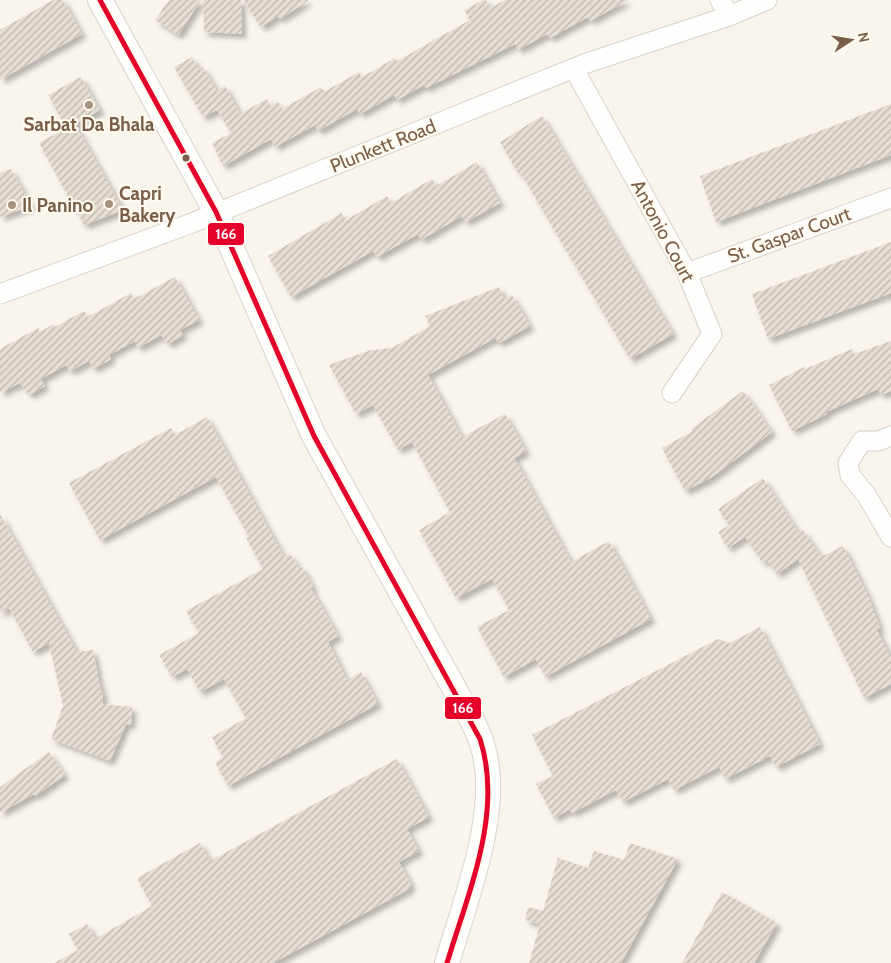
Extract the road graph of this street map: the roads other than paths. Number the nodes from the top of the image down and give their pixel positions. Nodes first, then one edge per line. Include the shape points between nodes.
1 (100, 0) edge
2 (767, 0) edge
3 (724, 8) edge
4 (574, 69) junction
5 (891, 198) edge
6 (216, 212) junction
7 (687, 273) junction
8 (0, 294) edge
9 (672, 393) dead end
10 (891, 436) edge
11 (891, 536) edge
12 (447, 963) edge

1 - 6 street
2 - 3 street, Plunkett Road
3 - 4 street, Plunkett Road
4 - 6 street, Plunkett Road
4 - 7 street, Antonio Court
5 - 7 street, St. Gaspar Court
6 - 8 street, Plunkett Road
6 - 12 street via 314,436 464,706 482,745 486,763 486,818
7 - 9 street, Antonio Court via 712,334
10 - 11 street via 878,441 862,441 848,463 850,475

